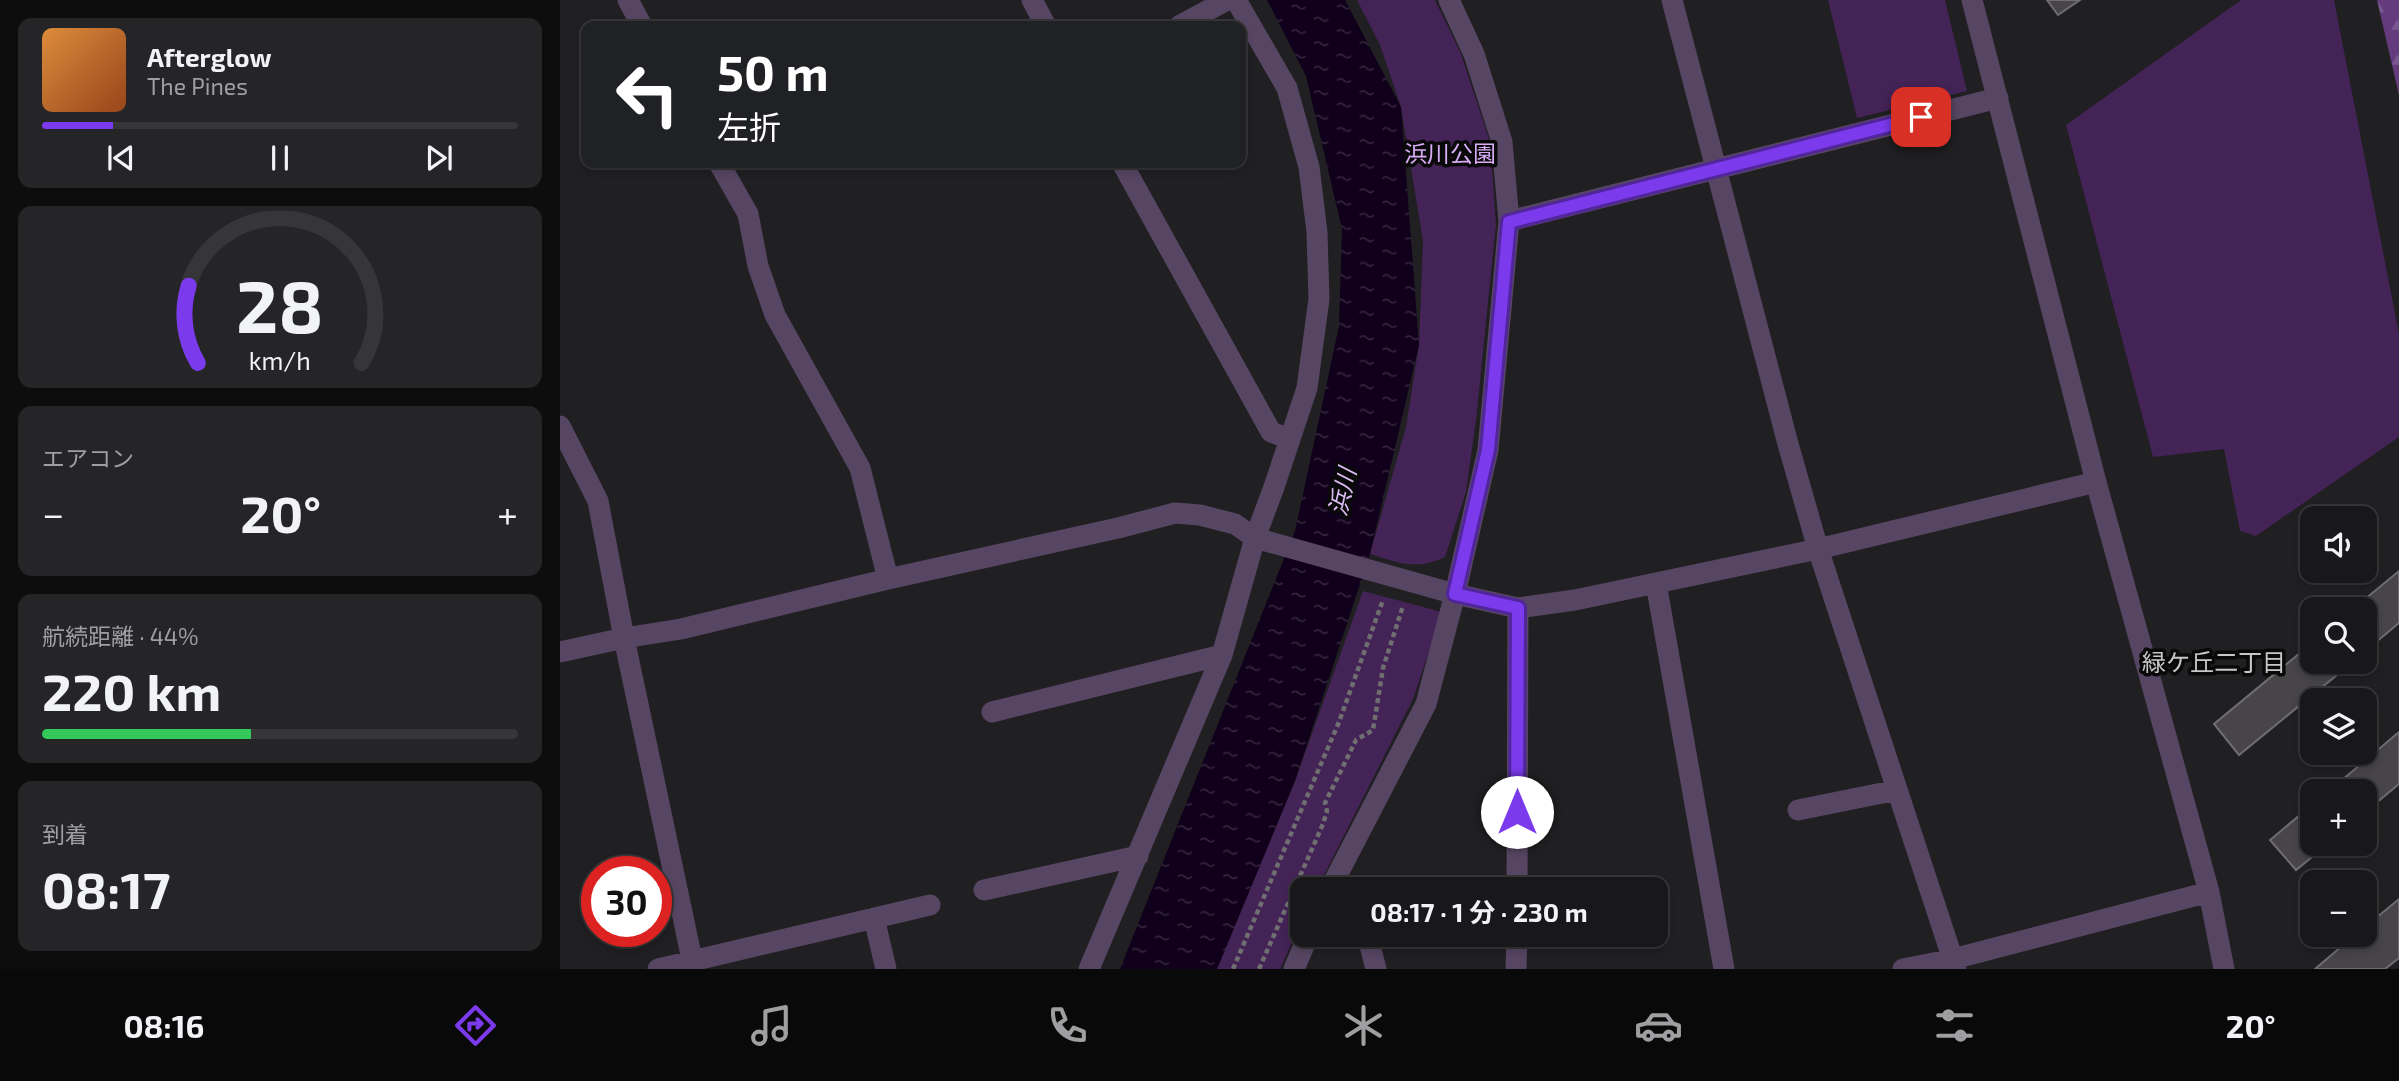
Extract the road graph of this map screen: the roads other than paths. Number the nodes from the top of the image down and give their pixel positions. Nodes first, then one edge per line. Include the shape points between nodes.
1 (628, 0) edge
2 (1032, 0) edge
3 (1227, 0) edge
4 (1237, 0) edge
5 (1449, 0) edge
6 (1672, 0) edge
7 (1972, 0) edge
8 (639, 21) edge
9 (1043, 21) edge
10 (1188, 21) edge
11 (1998, 98) junction
12 (1717, 167) junction
13 (722, 168) edge
14 (1125, 168) edge
15 (1509, 222) junction
16 (560, 426) edge
17 (1290, 439) junction
18 (2096, 482) junction
19 (1255, 538) junction
20 (1818, 549) junction
21 (888, 579) junction
22 (1656, 583) junction
23 (1455, 594) junction
24 (1518, 608) junction
25 (624, 638) junction
26 (560, 652) edge
27 (1222, 655) junction
28 (992, 712) dead end
29 (1898, 790) junction
30 (1798, 810) dead end
31 (1138, 856) junction
32 (1341, 877) edge
33 (1517, 877) edge
34 (984, 890) dead end
35 (2208, 892) junction
36 (930, 905) dead end
37 (874, 918) junction
38 (1303, 947) edge
39 (1370, 947) edge
40 (1517, 947) edge
41 (1955, 964) edge
42 (693, 965) edge
43 (659, 969) edge
44 (886, 969) edge
45 (1089, 969) edge
46 (1294, 969) edge
47 (1376, 969) edge
48 (1516, 969) edge
49 (1724, 969) edge
50 (1903, 969) edge
51 (2224, 969) edge

1 - 8 street
2 - 9 street
3 - 10 street
4 - 17 street via 1287,88 1309,167 1317,232 1319,299 1307,388
5 - 15 street via 1475,54 1502,142
6 - 12 street
7 - 11 street
11 - 12 street
11 - 18 street
12 - 15 street
12 - 20 street
13 - 21 street via 748,214 758,266 775,315 860,468
14 - 17 street via 1271,432
15 - 23 street via 1488,450
16 - 25 street via 598,501
17 - 19 street
18 - 20 street
18 - 35 street
19 - 21 street via 1235,524 1175,513
19 - 23 street
19 - 27 street
20 - 22 street
20 - 29 street
21 - 25 street via 681,629
22 - 24 street
22 - 49 street
23 - 24 street
23 - 32 street via 1426,704
24 - 33 street
25 - 26 street
25 - 42 street
27 - 28 street
27 - 31 street
29 - 30 street
29 - 41 street
31 - 34 street
31 - 45 street
35 - 41 street
35 - 51 street
36 - 37 street
37 - 42 street
37 - 44 street
38 - 46 street
39 - 47 street
40 - 48 street
41 - 50 street
42 - 43 street

